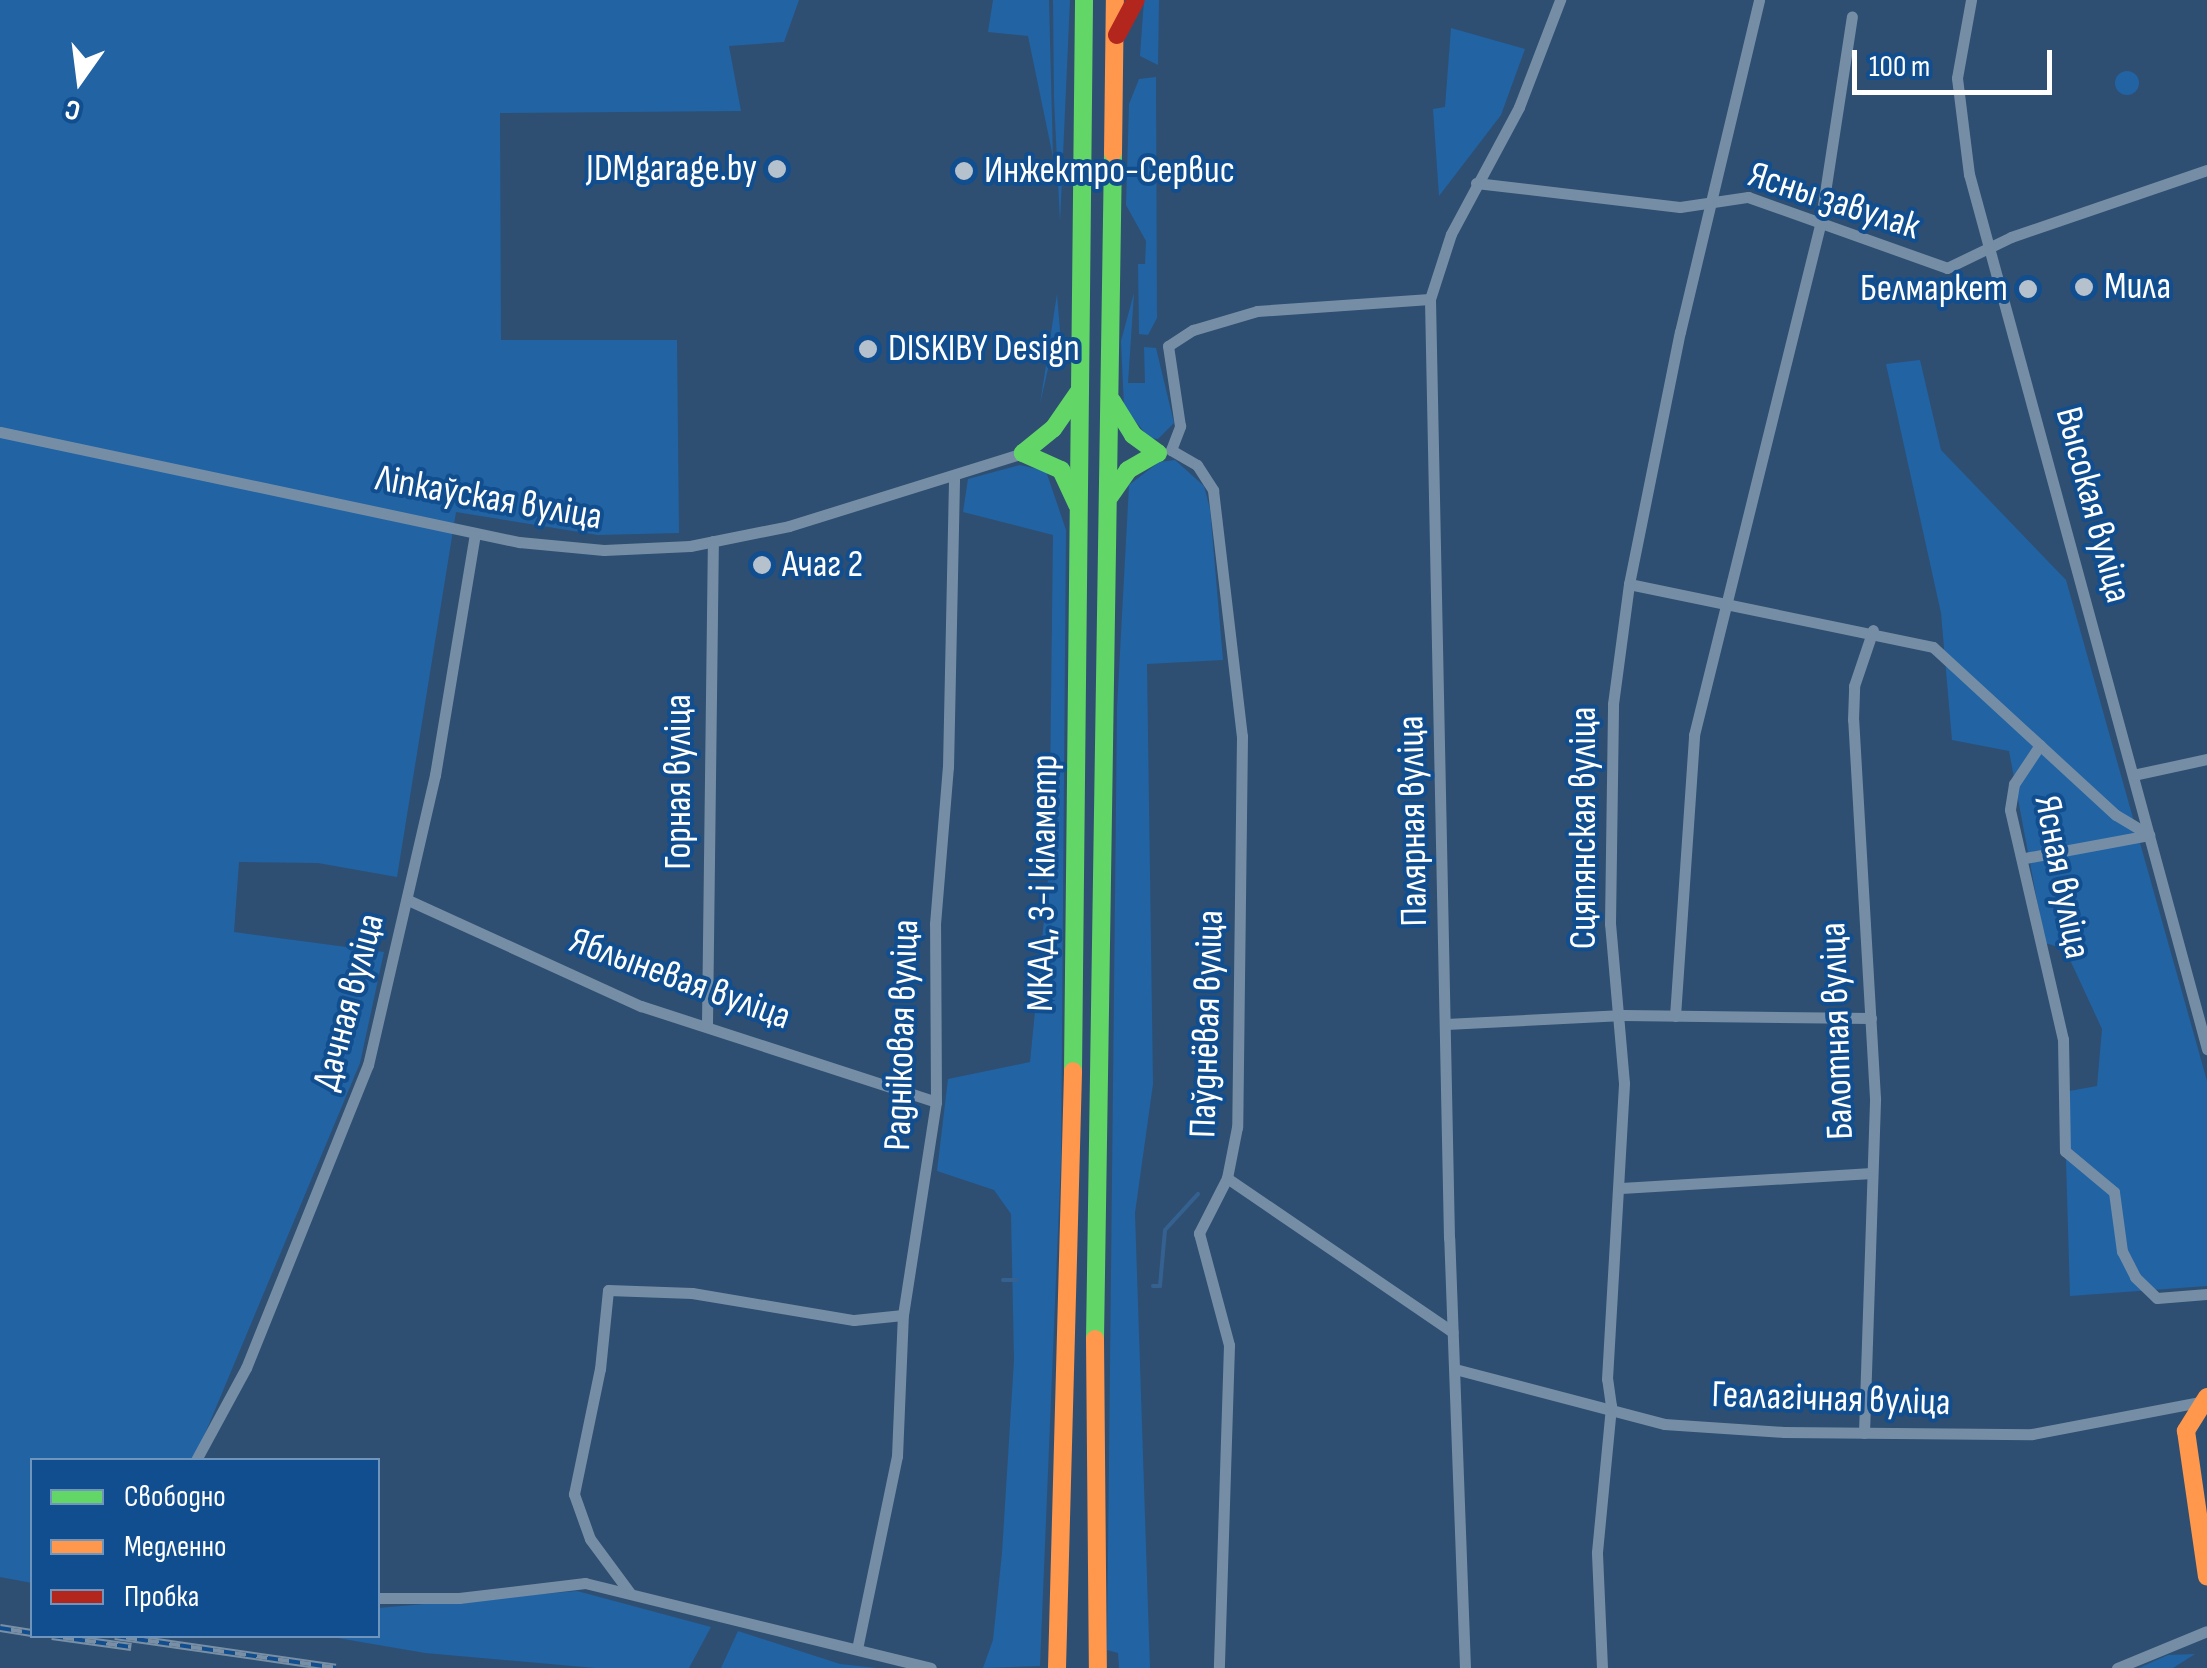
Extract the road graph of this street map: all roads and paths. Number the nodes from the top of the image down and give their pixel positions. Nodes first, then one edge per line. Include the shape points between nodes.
1 (1084, 0) edge
2 (1115, 0) edge
3 (1136, 0) edge
4 (1560, 0) edge
5 (1759, 0) edge
6 (1971, 0) edge
7 (1852, 16) dead end
8 (1115, 38) junction
9 (2207, 170) edge
10 (1476, 183) junction
11 (1710, 200) junction
12 (1820, 225) junction
13 (1992, 250) junction
14 (1430, 299) junction
15 (1082, 387) junction
16 (1110, 397) junction
17 (0, 432) edge
18 (1164, 452) junction
19 (1023, 453) junction
20 (954, 477) junction
21 (1108, 499) junction
22 (1080, 514) junction
23 (475, 533) junction
24 (713, 541) junction
25 (1629, 584) junction
26 (1728, 600) junction
27 (1872, 630) junction
28 (2040, 745) junction
29 (2207, 759) edge
30 (2134, 776) junction
31 (2150, 835) junction
32 (2025, 858) junction
33 (408, 900) junction
34 (1623, 1015) junction
35 (1675, 1016) junction
36 (1871, 1018) junction
37 (707, 1024) junction
38 (1446, 1024) junction
39 (2207, 1049) edge
40 (936, 1102) junction
41 (1872, 1173) junction
42 (1227, 1178) junction
43 (1620, 1188) junction
44 (2207, 1294) edge
45 (904, 1315) junction
46 (1453, 1332) junction
47 (1456, 1369) junction
48 (2203, 1400) edge
49 (1612, 1406) junction
50 (1864, 1432) junction
51 (197, 1458) edge
52 (2207, 1576) edge
53 (630, 1592) junction
54 (380, 1598) edge
55 (2207, 1631) edge
56 (857, 1649) junction
57 (1057, 1659) edge
58 (1098, 1660) edge
59 (932, 1668) edge
60 (1220, 1668) edge
61 (1466, 1668) edge
62 (1602, 1668) edge
63 (2117, 1668) edge

1 - 15 main road, МКАД, 3-і кіламетр
2 - 8 main road, МКАД, 3-і кіламетр
3 - 8 main road
4 - 10 street, Палярная вуліца via 1519,106
5 - 11 street, Сцяпянская вуліца
6 - 13 street, Высокая вуліца via 1960,53 1958,120
7 - 12 street
8 - 16 main road, МКАД, 3-і кіламетр
9 - 13 street, Ясны завулак via 2011,237
10 - 11 street, Ясны завулак via 1680,207
10 - 14 street, Палярная вуліца
11 - 12 street, Ясны завулак via 1748,197
11 - 25 street, Сцяпянская вуліца
12 - 13 street, Ясны завулак via 1948,268
12 - 26 street
13 - 30 street, Высокая вуліца
14 - 18 street via 1257,311 1193,330 1168,346 1180,426
14 - 38 street, Палярная вуліца
15 - 19 main road via 1054,429
15 - 22 main road, МКАД, 3-і кіламетр
16 - 18 main road via 1133,435
16 - 21 main road, МКАД, 3-і кіламетр
17 - 23 street, Ліпкаўская вуліца
18 - 21 main road via 1128,470
18 - 42 street, Паўднёвая вуліца via 1196,465 1213,490 1225,626 1240,698 1237,1127
19 - 20 street, Ліпкаўская вуліца
19 - 22 main road via 1061,470
20 - 24 street, Ліпкаўская вуліца
20 - 40 street, Радніковая вуліца via 948,767 934,924
21 - 58 main road, МКАД, 3-і кіламетр via 1095,1366
22 - 57 main road, МКАД, 3-і кіламетр via 1072,1186
23 - 24 street, Ліпкаўская вуліца via 604,550
23 - 33 street, Дачная вуліца
24 - 37 street, Горная вуліца
25 - 26 street, Ясная вуліца
25 - 34 street, Сцяпянская вуліца via 1610,758 1611,954
26 - 27 street, Ясная вуліца
26 - 35 street via 1689,772
27 - 28 street, Ясная вуліца via 1913,639 1949,658
27 - 36 street, Балотная вуліца via 1854,686 1853,720
28 - 31 street via 2116,815
28 - 32 street, Ясная вуліца via 2010,797
29 - 30 street
30 - 31 street, Высокая вуліца
31 - 32 street
31 - 39 street, Высокая вуліца
32 - 44 street, Ясная вуліца via 2063,1039 2065,1151 2114,1192 2122,1250 2136,1278 2157,1298
33 - 37 street, Яблыневая вуліца via 641,1006
33 - 51 street, Дачная вуліца via 360,1088 246,1368
34 - 35 street
34 - 38 street
34 - 43 street, Сцяпянская вуліца
35 - 36 street
36 - 41 street, Балотная вуліца
37 - 40 street, Яблыневая вуліца
38 - 46 street, Палярная вуліца
40 - 45 street, Радніковая вуліца
41 - 43 street
41 - 50 street, Балотная вуліца
42 - 46 street
42 - 60 street, Паўднёвая вуліца via 1200,1233 1229,1345
43 - 49 street, Сцяпянская вуліца via 1607,1379
45 - 53 street via 854,1320 692,1293 608,1290 600,1370 574,1494 590,1539
45 - 56 street, Радніковая вуліца via 897,1456
46 - 47 street, Палярная вуліца
47 - 49 street, Геалагічная вуліца
47 - 61 street, Палярная вуліца
48 - 50 street, Геалагічная вуліца via 2032,1434
48 - 52 main road via 2186,1430
49 - 50 street, Геалагічная вуліца via 1684,1427
49 - 62 street, Сцяпянская вуліца via 1598,1552
53 - 54 street via 564,1581 459,1598
53 - 56 street
55 - 63 street
56 - 59 street

